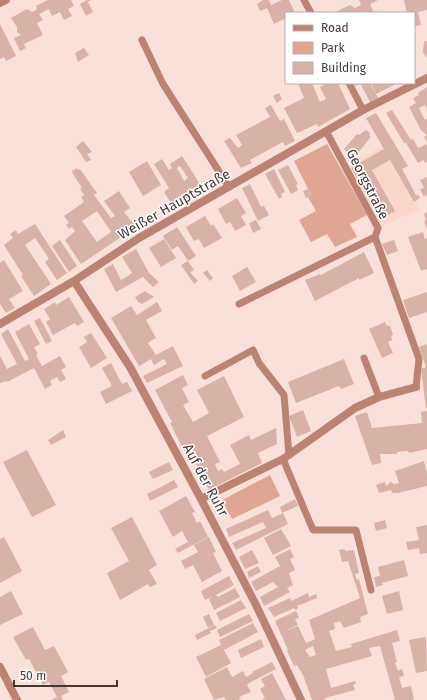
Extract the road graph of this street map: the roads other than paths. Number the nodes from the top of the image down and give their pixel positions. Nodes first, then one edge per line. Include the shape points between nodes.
1 (6, 0) edge
2 (304, 0) edge
3 (0, 3) edge
4 (310, 11) edge
5 (142, 40) dead end
6 (427, 78) edge
7 (350, 84) edge
8 (363, 110) junction
9 (326, 131) junction
10 (229, 187) junction
11 (375, 237) junction
12 (74, 281) junction
13 (239, 304) dead end
14 (0, 324) edge
15 (364, 358) dead end
16 (205, 376) dead end
17 (416, 386) joint
18 (379, 397) junction
19 (286, 457) junction
20 (202, 499) junction
21 (371, 590) dead end
22 (0, 667) edge
23 (17, 700) edge
24 (301, 700) edge

1 - 3 street
2 - 4 lane
5 - 10 lane via 163,84
6 - 8 street, Weißer Hauptstraße
7 - 8 lane
8 - 9 street, Weißer Hauptstraße
9 - 10 street, Weißer Hauptstraße
9 - 11 lane, Georgstraße via 378,228
10 - 12 street, Weißer Hauptstraße via 139,238
11 - 13 lane
11 - 17 lane, Georgstraße via 419,358
12 - 14 street, Weißer Hauptstraße
12 - 20 street, Auf der Ruhr via 130,367
15 - 18 lane
16 - 19 lane via 252,350 284,395
17 - 18 street
18 - 19 street via 355,408
19 - 20 street
19 - 21 lane via 313,530 356,530
20 - 24 street, Auf der Ruhr
22 - 23 street

